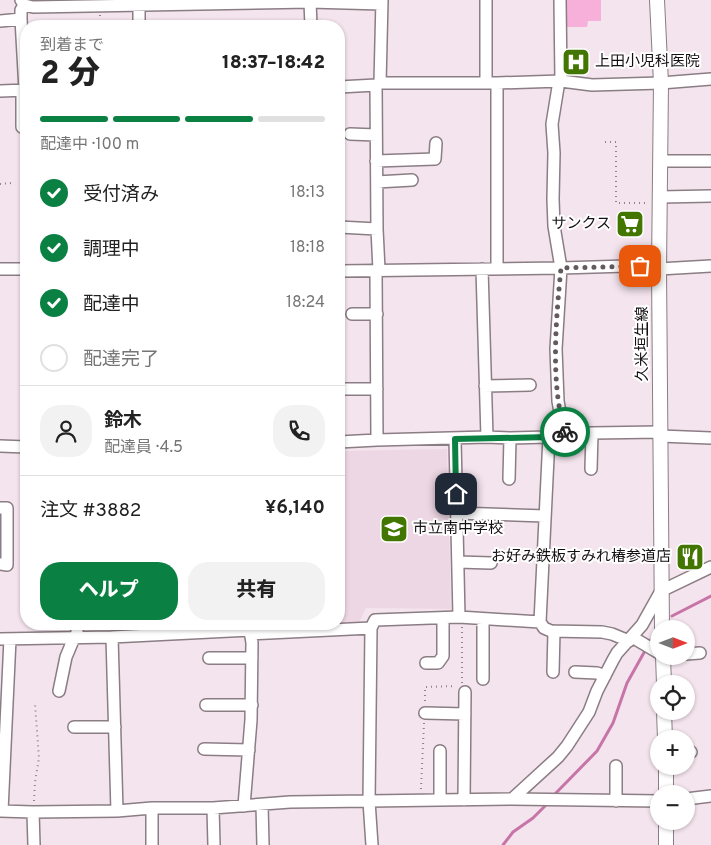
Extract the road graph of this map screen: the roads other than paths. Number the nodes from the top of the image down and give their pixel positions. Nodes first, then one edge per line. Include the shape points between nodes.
1 (486, 0) edge
2 (560, 0) edge
3 (657, 0) edge
4 (318, 1) edge
5 (195, 2) edge
6 (382, 2) edge
7 (23, 3) edge
8 (89, 3) edge
9 (139, 5) junction
10 (21, 19) joint
11 (139, 20) edge
12 (313, 20) edge
13 (0, 22) edge
14 (711, 79) edge
15 (560, 81) junction
16 (491, 83) junction
17 (661, 83) junction
18 (378, 84) junction
19 (345, 86) edge
20 (20, 90) edge
21 (0, 91) edge
22 (350, 134) dead end
23 (376, 135) junction
24 (436, 143) dead end
25 (376, 161) junction
26 (660, 161) junction
27 (711, 161) edge
28 (412, 180) dead end
29 (377, 182) junction
30 (711, 196) edge
31 (660, 200) junction
32 (345, 227) edge
33 (377, 229) junction
34 (711, 266) edge
35 (659, 267) junction
36 (482, 268) junction
37 (497, 268) junction
38 (561, 268) junction
39 (0, 269) edge
40 (20, 269) edge
41 (377, 271) junction
42 (345, 272) edge
43 (352, 314) dead end
44 (377, 314) junction
45 (530, 385) dead end
46 (485, 386) junction
47 (345, 389) edge
48 (377, 389) junction
49 (592, 433) junction
50 (566, 434) junction
51 (660, 434) junction
52 (487, 437) junction
53 (550, 437) junction
54 (510, 438) junction
55 (711, 438) edge
56 (455, 439) junction
57 (377, 440) junction
58 (345, 442) edge
59 (0, 446) edge
60 (20, 447) edge
61 (591, 469) dead end
62 (509, 480) dead end
63 (0, 508) edge
64 (457, 513) junction
65 (545, 516) junction
66 (458, 562) junction
67 (491, 563) dead end
68 (0, 564) edge
69 (711, 567) edge
70 (661, 591) junction
71 (459, 617) junction
72 (443, 618) junction
73 (483, 619) junction
74 (662, 620) edge
75 (540, 622) junction
76 (345, 628) edge
77 (371, 628) junction
78 (76, 630) edge
79 (233, 630) edge
80 (250, 630) edge
81 (554, 631) junction
82 (112, 637) junction
83 (75, 638) junction
84 (5, 639) edge
85 (630, 639) junction
86 (650, 649) edge
87 (695, 653) edge
88 (700, 653) dead end
89 (208, 658) dead end
90 (252, 658) junction
91 (426, 663) dead end
92 (553, 672) dead end
93 (575, 672) dead end
94 (605, 676) junction
95 (483, 679) dead end
96 (64, 685) dead end
97 (464, 692) dead end
98 (206, 705) dead end
99 (252, 705) junction
100 (425, 713) dead end
101 (464, 714) junction
102 (74, 727) dead end
103 (115, 727) junction
104 (204, 749) dead end
105 (249, 750) junction
106 (440, 751) dead end
107 (616, 766) dead end
108 (711, 796) edge
109 (695, 798) edge
110 (512, 799) junction
111 (440, 800) junction
112 (464, 800) junction
113 (370, 801) junction
114 (616, 801) junction
115 (650, 801) edge
116 (262, 805) junction
117 (244, 806) junction
118 (152, 808) junction
119 (213, 808) junction
120 (1, 811) edge
121 (117, 811) junction
122 (33, 812) junction
123 (666, 830) edge
124 (34, 845) edge
125 (152, 845) edge
126 (214, 845) edge
127 (262, 845) edge
128 (372, 845) edge
129 (666, 845) edge

1 - 16 street
2 - 15 street
3 - 17 main road, 久米垣生線
4 - 5 street
4 - 6 street
4 - 12 street
5 - 9 street
6 - 18 street
7 - 8 street via 33,7
7 - 10 street
8 - 9 street
9 - 11 street
10 - 13 street
14 - 17 street
15 - 16 street
15 - 17 street via 592,85
15 - 38 street via 552,124 554,226
16 - 18 street
16 - 37 street
17 - 26 main road, 久米垣生線
18 - 19 street
18 - 23 street
20 - 21 street
22 - 23 street
23 - 25 street
24 - 25 street via 435,159
25 - 29 street
26 - 27 street
26 - 31 main road, 久米垣生線
28 - 29 street
29 - 33 street
30 - 31 street
31 - 35 main road, 久米垣生線
32 - 33 street
33 - 41 street
34 - 35 street
35 - 38 street
35 - 51 main road, 久米垣生線
36 - 37 street
36 - 41 street
36 - 46 street
37 - 38 street
38 - 50 street via 556,349 558,401
39 - 40 street
41 - 42 street
41 - 44 street
43 - 44 street
44 - 48 street
45 - 46 street
46 - 52 street
47 - 48 street
48 - 57 street
49 - 50 street
49 - 51 street
49 - 61 street
50 - 53 street
51 - 55 street
51 - 70 main road, 久米垣生線
52 - 54 street
52 - 56 street
53 - 54 street
53 - 65 street
54 - 62 street
56 - 57 street
56 - 64 street
57 - 58 street
59 - 60 street
63 - 68 street via 7,508 7,564
64 - 65 street
64 - 66 street
65 - 75 street
66 - 67 street
66 - 71 street
69 - 70 street
70 - 74 main road, 久米垣生線
70 - 85 street
71 - 72 street
71 - 73 street
72 - 77 street via 375,620
72 - 91 street via 443,656 438,663
73 - 75 street
73 - 95 street
75 - 81 street via 544,628
76 - 77 street
77 - 113 street
78 - 83 street
79 - 82 street
80 - 90 street
81 - 85 street via 602,632
81 - 92 street
82 - 83 street
82 - 103 street
83 - 84 street
83 - 96 street via 66,657
84 - 120 street
85 - 86 street
85 - 94 street
87 - 88 street
89 - 90 street
90 - 99 street
93 - 94 street
94 - 110 street via 589,712 568,746
97 - 101 street
98 - 99 street
99 - 105 street
100 - 101 street
101 - 112 street
102 - 103 street
103 - 121 street
104 - 105 street
105 - 117 street
106 - 111 street
107 - 114 street
108 - 109 street
110 - 112 street
110 - 114 street
111 - 112 street
111 - 113 street
113 - 116 street
113 - 128 street
114 - 115 street
116 - 117 street
116 - 127 street
117 - 119 street
118 - 119 street
118 - 121 street
118 - 125 street
119 - 126 street
120 - 122 street
121 - 122 street
122 - 124 street
123 - 129 main road

